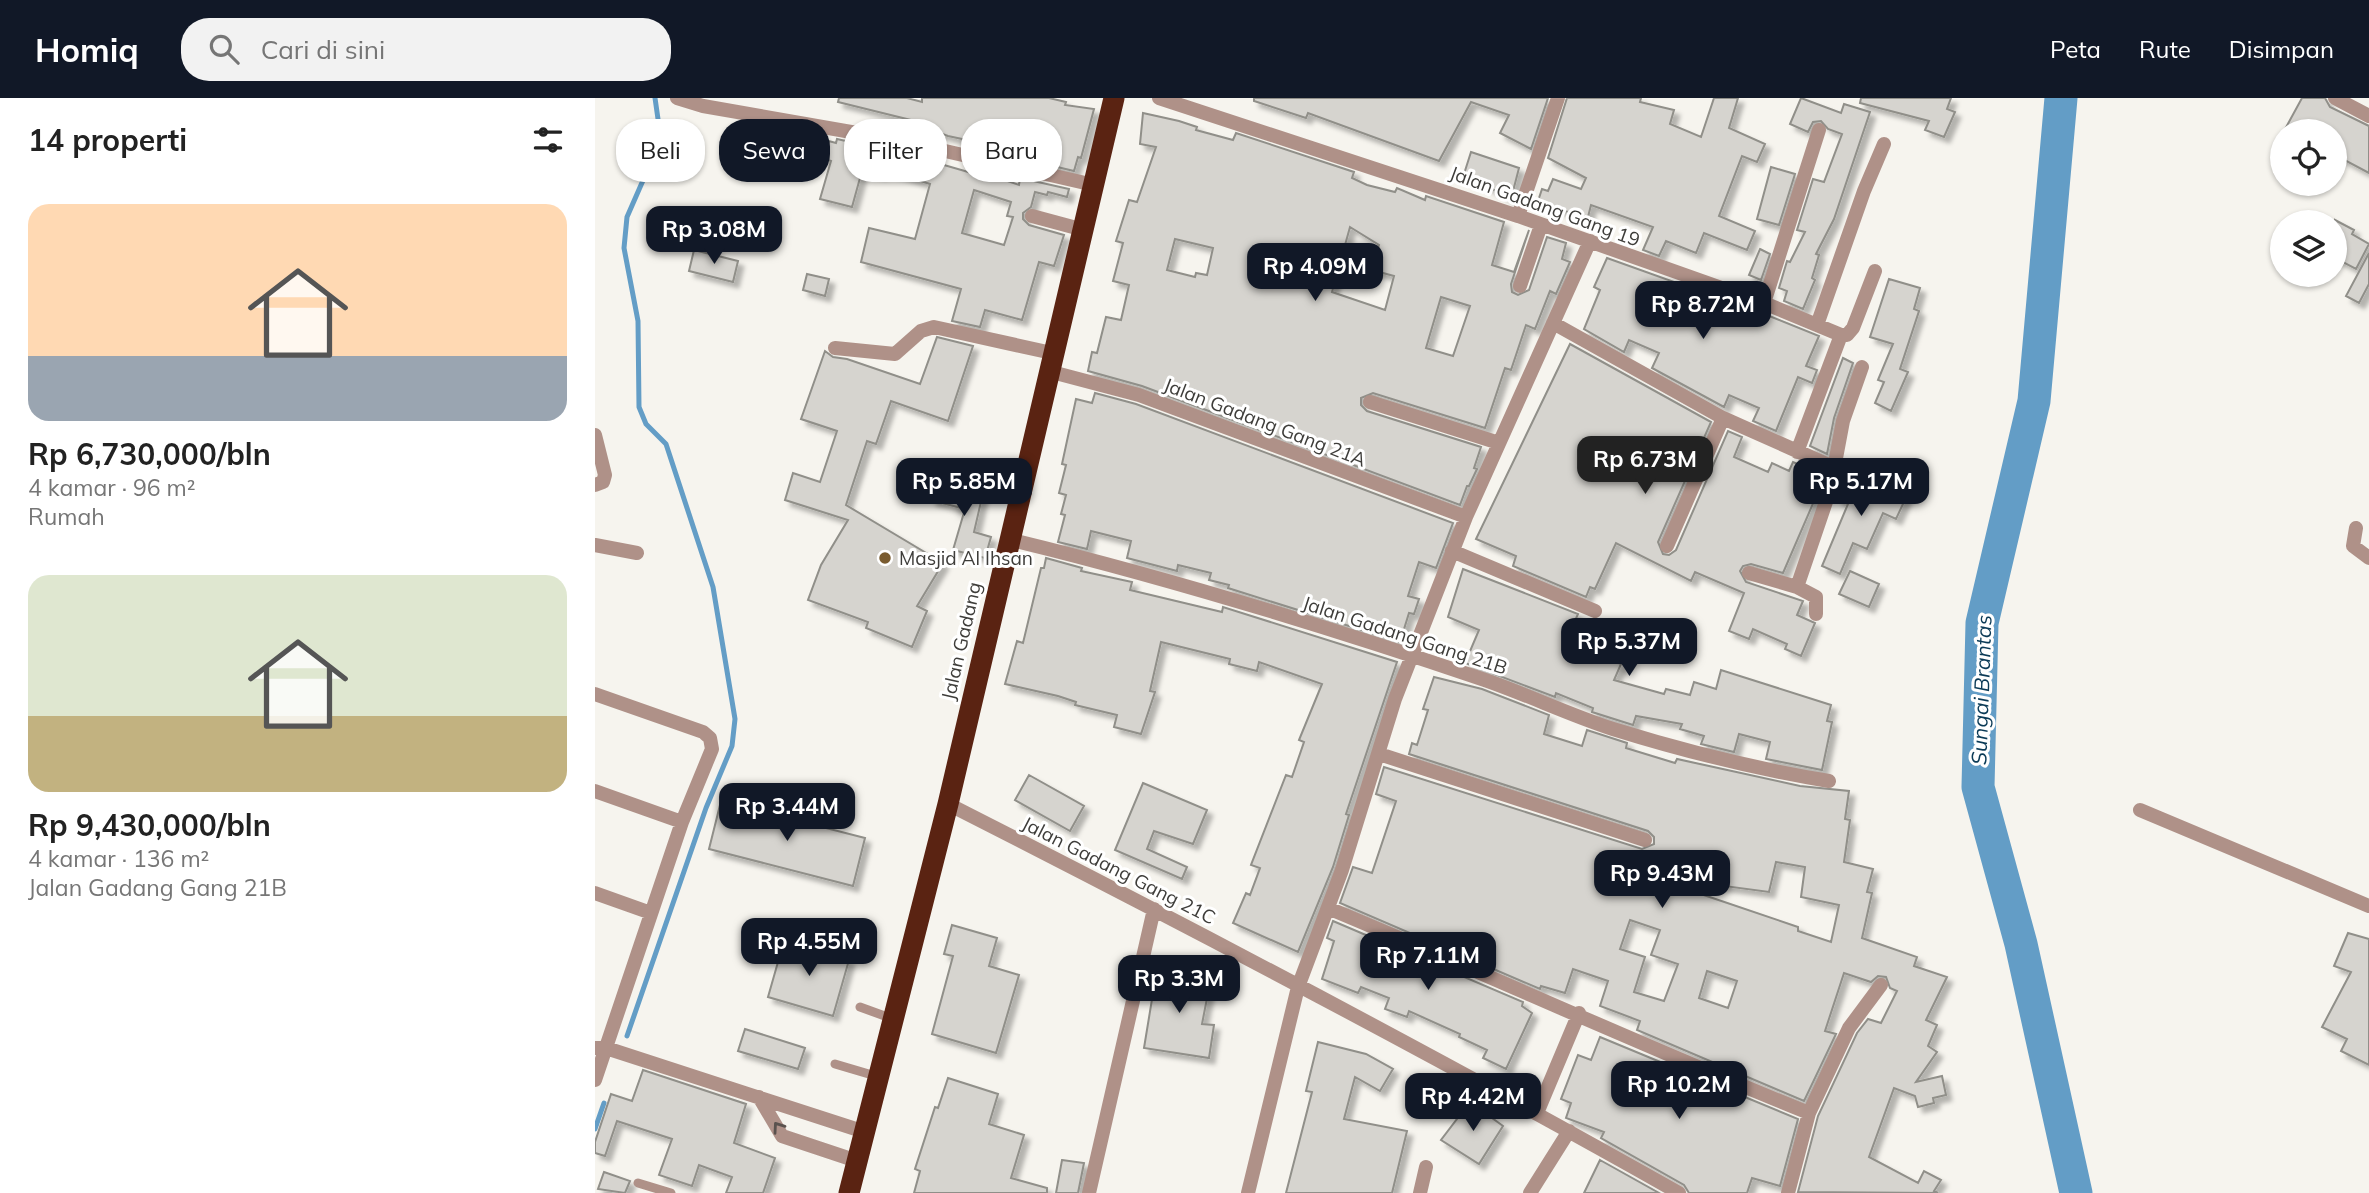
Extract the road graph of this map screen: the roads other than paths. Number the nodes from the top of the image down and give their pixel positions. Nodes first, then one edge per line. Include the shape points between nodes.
1 (677, 98) edge
2 (1114, 98) edge
3 (1159, 98) edge
4 (1558, 98) edge
5 (2335, 98) edge
6 (722, 104) edge
7 (2369, 116) edge
8 (1819, 130) dead end
9 (1884, 144) dead end
10 (1094, 185) junction
11 (1032, 216) dead end
12 (1518, 216) junction
13 (1541, 225) junction
14 (1084, 230) junction
15 (1590, 241) junction
16 (1875, 271) dead end
17 (1520, 286) dead end
18 (1764, 303) junction
19 (1553, 323) junction
20 (1817, 325) junction
21 (1842, 335) junction
22 (835, 348) dead end
23 (1050, 362) junction
24 (1862, 367) dead end
25 (1370, 402) dead end
26 (1723, 418) junction
27 (595, 435) edge
28 (1499, 443) junction
29 (1797, 452) junction
30 (1833, 467) junction
31 (595, 485) edge
32 (1466, 517) junction
33 (2356, 528) dead end
34 (1008, 539) junction
35 (1667, 546) dead end
36 (597, 551) edge
37 (1453, 551) junction
38 (637, 554) dead end
39 (2369, 558) edge
40 (1749, 573) dead end
41 (1797, 587) junction
42 (1595, 611) dead end
43 (1816, 614) dead end
44 (1411, 658) junction
45 (595, 694) edge
46 (1379, 754) junction
47 (1829, 781) dead end
48 (595, 791) edge
49 (948, 804) junction
50 (2140, 810) dead end
51 (682, 822) junction
52 (1645, 840) dead end
53 (595, 893) edge
54 (2369, 906) edge
55 (1328, 908) junction
56 (1154, 909) junction
57 (651, 913) junction
58 (1881, 985) dead end
59 (1298, 987) junction
60 (860, 1007) dead end
61 (1579, 1013) junction
62 (893, 1019) junction
63 (595, 1032) edge
64 (601, 1048) edge
65 (835, 1064) dead end
66 (879, 1077) junction
67 (595, 1080) edge
68 (759, 1097) junction
69 (1537, 1112) junction
70 (1809, 1113) junction
71 (1569, 1131) junction
72 (866, 1132) junction
73 (857, 1161) junction
74 (1426, 1167) dead end
75 (638, 1183) dead end
76 (671, 1193) edge
77 (849, 1193) edge
78 (1089, 1193) edge
79 (1248, 1193) edge
80 (1420, 1193) edge
81 (1530, 1193) edge
82 (1679, 1193) edge
83 (1788, 1193) edge

1 - 6 street
2 - 10 highway, Jalan Gadang
3 - 12 street, Jalan Gadang Gang 19
4 - 12 street
5 - 7 street
6 - 10 street
8 - 18 street
9 - 20 street
10 - 14 highway, Jalan Gadang
11 - 14 street
12 - 13 street, Jalan Gadang Gang 19
13 - 15 street, Jalan Gadang Gang 19
13 - 17 street
14 - 23 highway, Jalan Gadang
15 - 18 street, Jalan Gadang Gang 19
15 - 19 street
16 - 21 street via 1850,333
18 - 20 street, Jalan Gadang Gang 19
19 - 26 street
19 - 28 street
20 - 21 street, Jalan Gadang Gang 19
21 - 29 street
22 - 23 street, Jalan Gadang Gang 21A via 895,354 921,331 934,327
23 - 32 street, Jalan Gadang Gang 21A
23 - 34 highway, Jalan Gadang
24 - 30 street
25 - 28 street
26 - 29 street
26 - 35 street
27 - 31 street via 605,475 603,482
28 - 32 street
29 - 30 street
30 - 41 street via 1830,490
32 - 37 street
33 - 39 street via 2353,546
34 - 44 street, Jalan Gadang Gang 21B via 1189,585
34 - 49 highway, Jalan Gadang
36 - 38 street
37 - 42 street
37 - 44 street
40 - 41 street
41 - 43 street via 1816,597
44 - 46 street
44 - 47 street, Jalan Gadang Gang 21B via 1504,687 1612,729 1749,767
45 - 51 street via 711,738 712,749
46 - 52 street
46 - 55 street
48 - 51 street
49 - 56 street, Jalan Gadang Gang 21C
49 - 62 highway, Jalan Gadang
50 - 54 street
51 - 57 street
53 - 57 street
55 - 59 street
55 - 61 street
56 - 59 street, Jalan Gadang Gang 21C
56 - 78 street
57 - 64 street
58 - 70 street via 1849,1028
59 - 69 street, Jalan Gadang Gang 21C
59 - 79 street
60 - 62 lane
61 - 69 street
61 - 70 street via 1636,1043
62 - 66 highway, Jalan Gadang
63 - 64 street
64 - 67 street
64 - 68 street
65 - 66 lane
66 - 72 highway, Jalan Gadang
68 - 72 street
73 -> 68 street via 782,1136
69 - 71 street, Jalan Gadang Gang 21C
70 - 83 street
71 - 81 street
71 - 82 street, Jalan Gadang Gang 21C
72 - 73 highway, Jalan Gadang
73 - 77 highway, Jalan Gadang
74 - 80 street
75 - 76 lane

